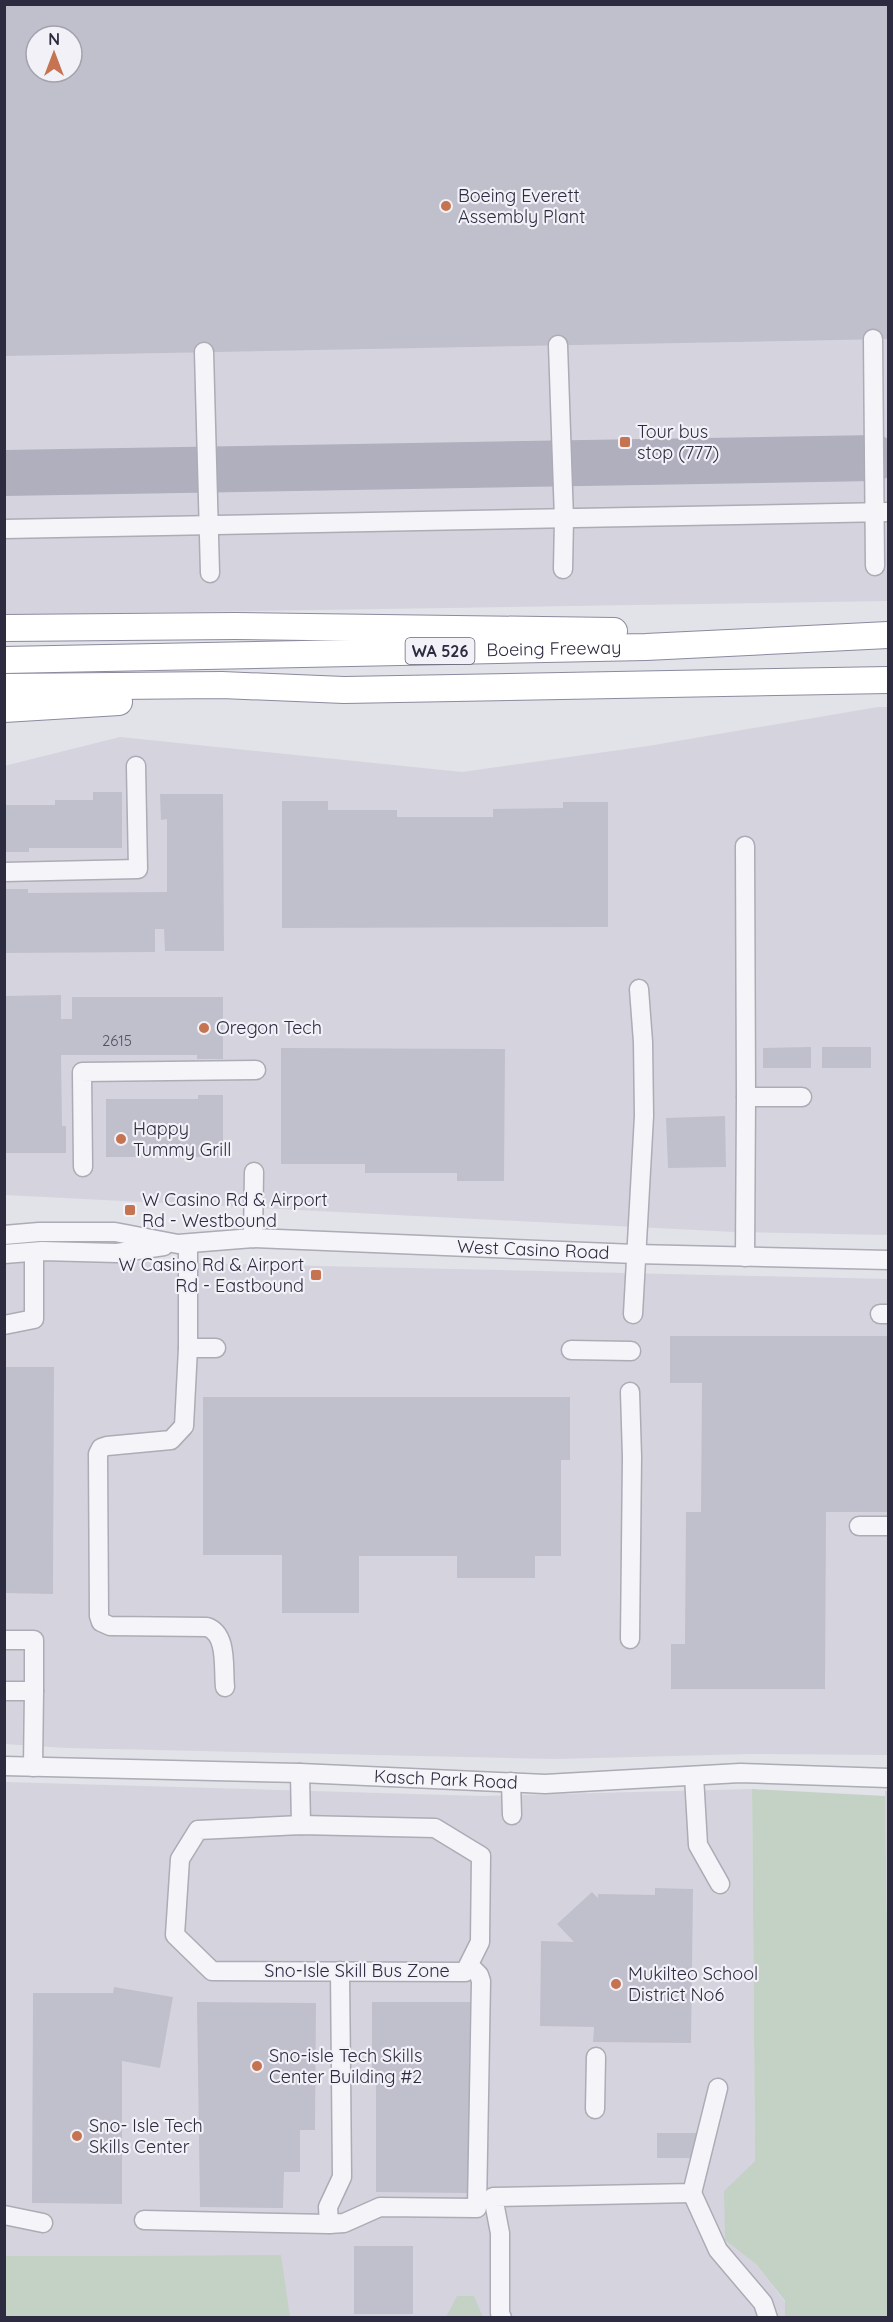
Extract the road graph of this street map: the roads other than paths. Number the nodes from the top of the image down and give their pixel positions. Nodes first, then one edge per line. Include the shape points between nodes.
1 (873, 339) dead end
2 (558, 345) dead end
3 (204, 352) dead end
4 (882, 458) edge
5 (882, 513) edge
6 (564, 519) junction
7 (210, 525) junction
8 (4, 529) edge
9 (875, 566) dead end
10 (563, 569) dead end
11 (210, 573) dead end
12 (4, 628) edge
13 (882, 635) edge
14 (4, 660) edge
15 (888, 680) edge
16 (4, 687) edge
17 (344, 690) junction
18 (4, 709) edge
19 (136, 766) dead end
20 (745, 846) dead end
21 (4, 872) edge
22 (639, 989) dead end
23 (256, 1070) dead end
24 (746, 1097) junction
25 (802, 1097) dead end
26 (83, 1167) dead end
27 (254, 1172) dead end
28 (4, 1235) edge
29 (253, 1238) junction
30 (183, 1244) junction
31 (34, 1252) junction
32 (4, 1254) edge
33 (635, 1254) junction
34 (745, 1257) junction
35 (888, 1260) edge
36 (633, 1314) dead end
37 (4, 1325) edge
38 (216, 1347) dead end
39 (188, 1348) junction
40 (571, 1350) dead end
41 (631, 1351) dead end
42 (630, 1392) dead end
43 (859, 1526) dead end
44 (888, 1526) edge
45 (630, 1639) dead end
46 (4, 1640) edge
47 (225, 1687) dead end
48 (4, 1691) edge
49 (34, 1691) junction
50 (4, 1766) edge
51 (33, 1767) junction
52 (300, 1773) junction
53 (694, 1776) junction
54 (888, 1778) edge
55 (511, 1782) junction
56 (512, 1815) dead end
57 (301, 1825) junction
58 (720, 1884) dead end
59 (469, 1965) junction
60 (340, 1971) junction
61 (596, 2057) dead end
62 (718, 2088) dead end
63 (595, 2109) dead end
64 (692, 2193) junction
65 (4, 2215) edge
66 (144, 2220) dead end
67 (43, 2223) dead end
68 (329, 2224) junction
69 (502, 2318) edge
70 (768, 2318) edge

1 - 4 street
2 - 6 street
3 - 7 street
4 - 5 street
5 - 6 street
5 - 9 street
6 - 7 street
6 - 10 street
7 - 8 street
7 - 11 street
12 - 13 highway via 235,626
13 - 14 highway, Boeing Freeway / WA 526 via 646,647
15 - 17 highway, Boeing Freeway / WA 526
16 - 17 highway, Boeing Freeway / WA 526 via 222,685
17 - 18 highway
19 - 21 street via 138,869
20 - 24 street
22 - 33 street via 644,1116
23 - 26 street via 82,1072
24 - 25 street
24 - 34 street
27 - 29 street
28 - 30 street, West Casino Road via 115,1232
29 - 30 street, West Casino Road
29 - 33 street, West Casino Road
30 - 31 street, West Casino Road via 117,1253
30 - 39 street
31 - 32 street, West Casino Road
31 - 37 street via 34,1319
33 - 34 street, West Casino Road
33 - 36 street
34 - 35 street, West Casino Road
38 - 39 street
39 - 47 street via 181,1431 171,1440 107,1446 98,1454 99,1616 101,1622 110,1626 214,1629 221,1638
40 - 41 street
42 - 45 street
43 - 44 street
46 - 49 street via 34,1640
48 - 49 street
49 - 51 street
50 - 51 street, Kasch Park Road
51 - 52 street, Kasch Park Road
52 - 55 street, Kasch Park Road
52 - 57 street
53 - 54 street, Kasch Park Road via 740,1773
53 - 55 street, Kasch Park Road via 545,1784
53 - 58 street via 698,1845
55 - 56 street
57 - 59 street, Sno-Isle Skill Bus Zone via 435,1828 482,1856 480,1942
57 - 60 street, Sno-Isle Skill Bus Zone via 198,1830 180,1859 175,1935 212,1971
59 - 60 street, Sno-Isle Skill Bus Zone via 465,1972
59 - 68 street via 480,1981 477,2208 380,2207 344,2223
60 - 68 street via 342,2177 328,2207
61 - 63 street
62 - 64 street
64 - 69 street via 493,2197 500,2233
64 - 70 street via 718,2250 763,2303
65 - 67 street
66 - 68 street

